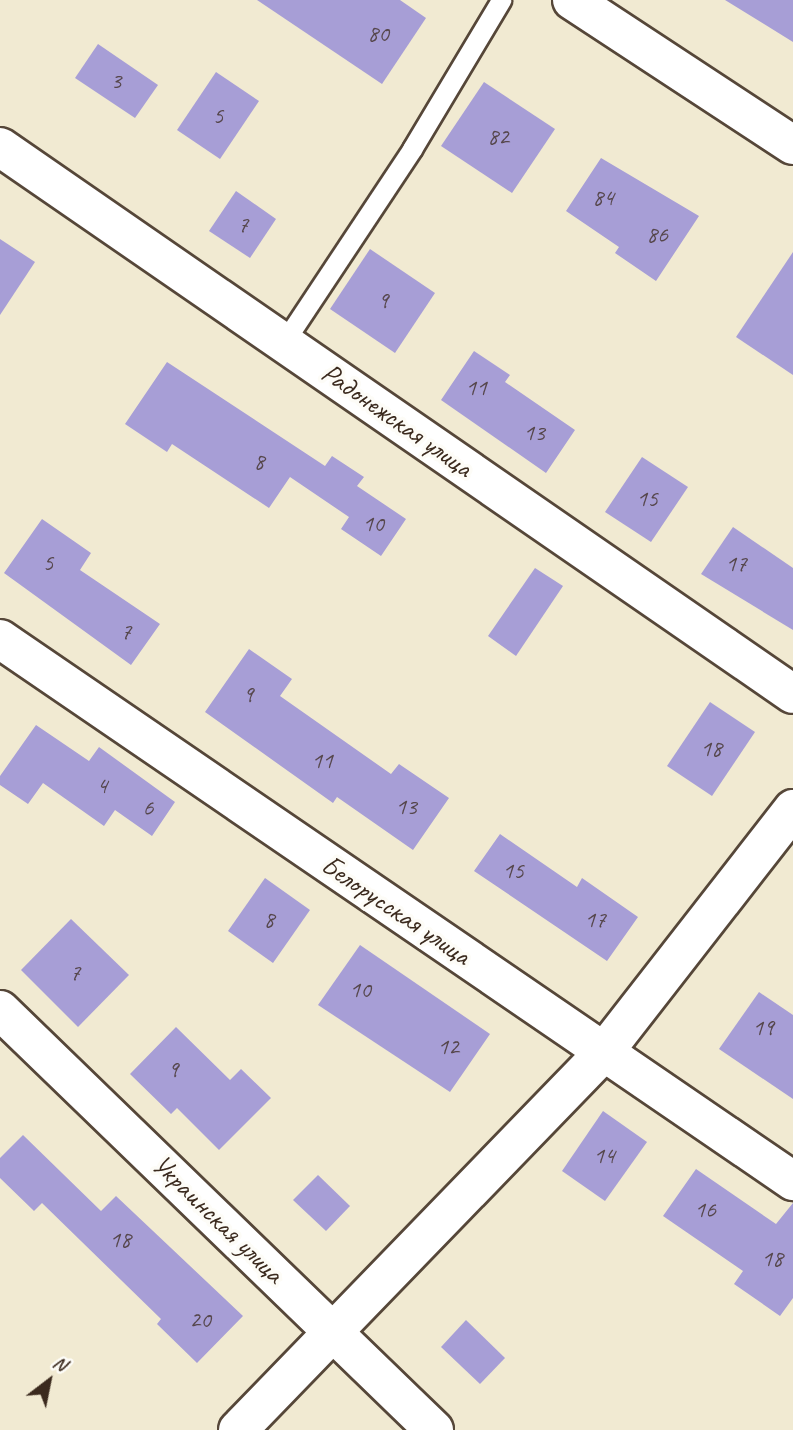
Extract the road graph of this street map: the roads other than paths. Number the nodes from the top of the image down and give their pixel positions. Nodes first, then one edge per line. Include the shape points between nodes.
1 (501, 0) edge
2 (572, 0) edge
3 (793, 145) edge
4 (0, 147) edge
5 (284, 342) junction
6 (0, 639) edge
7 (793, 694) edge
8 (793, 808) edge
9 (0, 1010) edge
10 (604, 1052) junction
11 (793, 1181) edge
12 (337, 1332) junction
13 (238, 1430) edge
14 (435, 1430) edge

1 - 5 lane via 412,149
2 - 3 street
4 - 5 street, Радонежская улица
5 - 7 street, Радонежская улица
6 - 10 street, Белорусская улица
8 - 10 street
9 - 12 street, Украинская улица
10 - 11 street, Белорусская улица
10 - 12 street
12 - 13 street
12 - 14 street, Украинская улица

